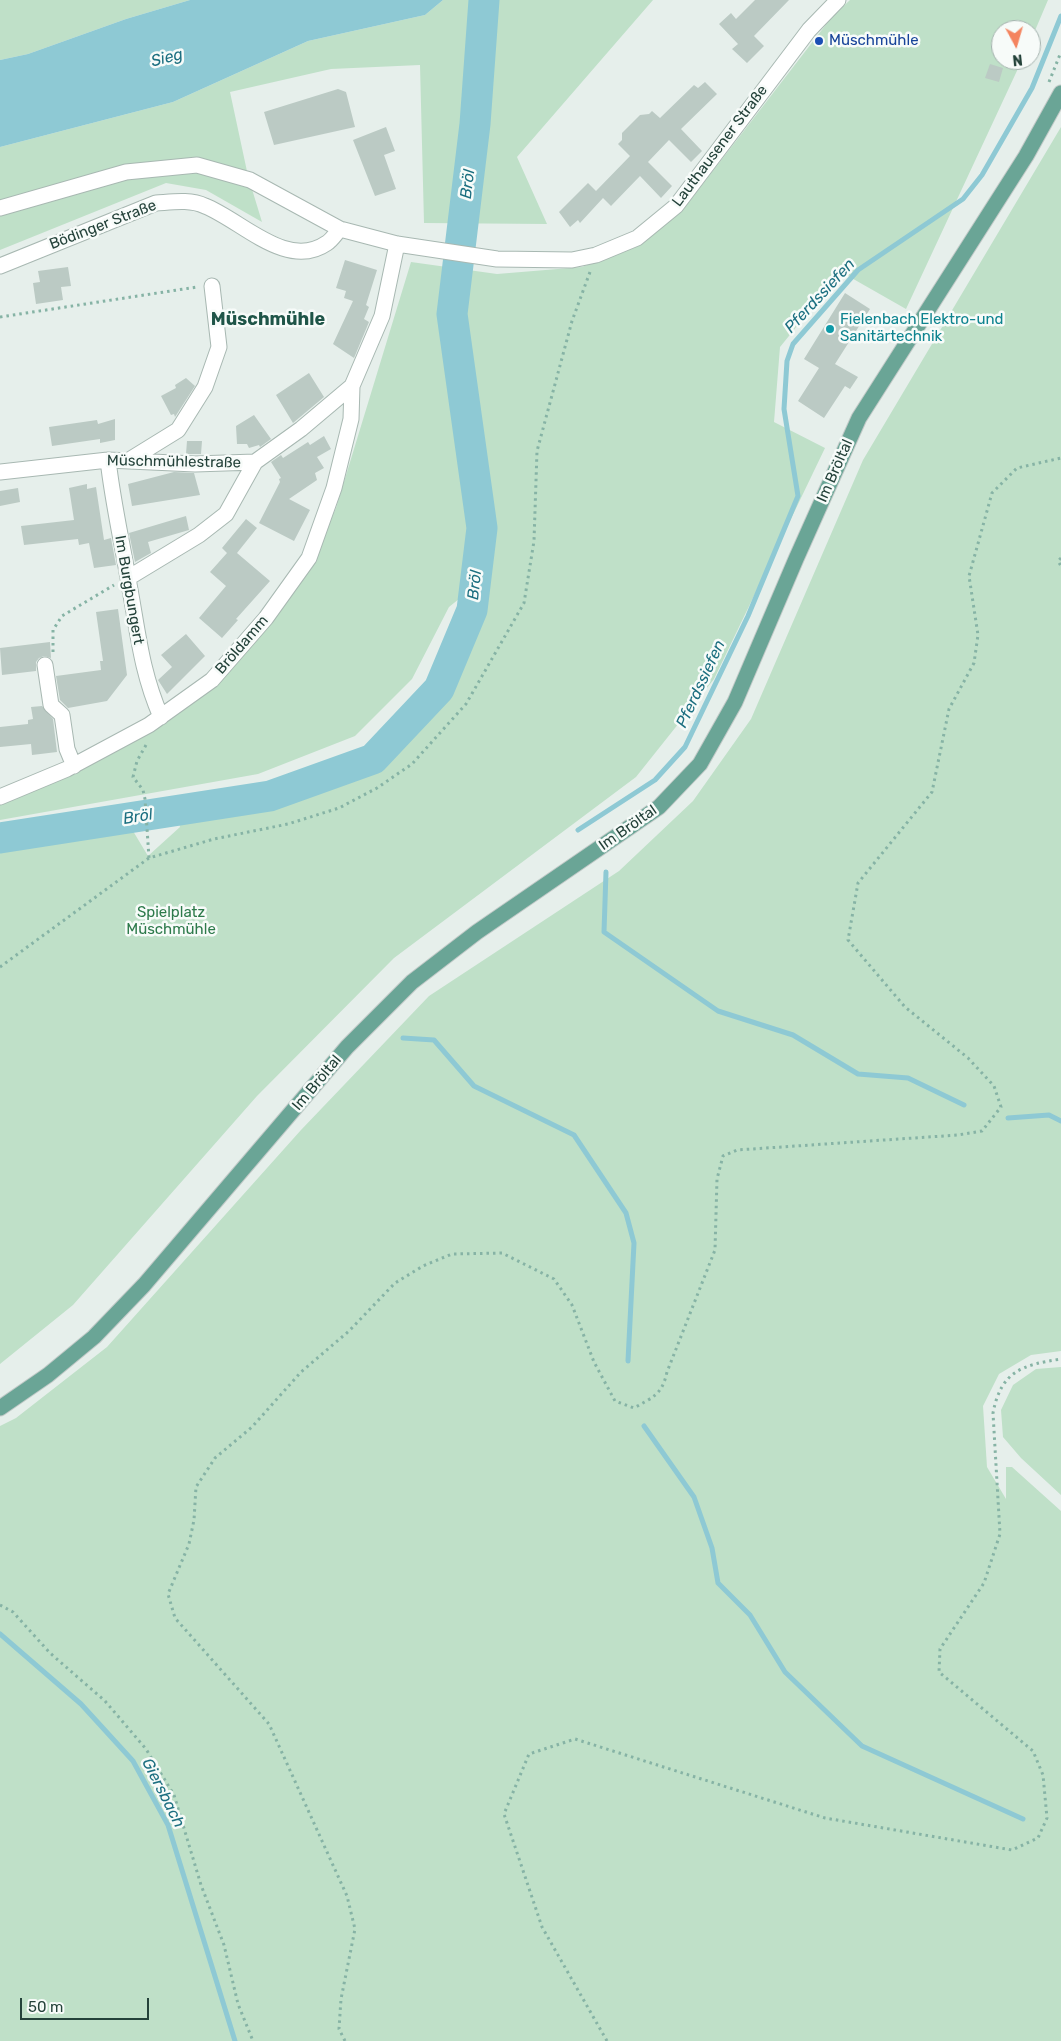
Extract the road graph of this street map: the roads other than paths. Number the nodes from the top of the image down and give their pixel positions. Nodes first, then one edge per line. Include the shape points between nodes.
1 (838, 0) edge
2 (1054, 89) edge
3 (0, 208) edge
4 (340, 229) junction
5 (397, 244) junction
6 (0, 266) edge
7 (212, 286) road end
8 (352, 386) junction
9 (131, 459) junction
10 (108, 460) junction
11 (255, 462) junction
12 (0, 472) edge
13 (128, 580) junction
14 (49, 661) road end
15 (155, 721) junction
16 (74, 766) junction
17 (0, 797) edge
18 (0, 1408) edge

1 - 5 street, Lauthausener Straße via 809,30 676,206 637,238 596,255 572,260 496,259
2 - 18 main road, Im Bröltal via 1026,156 859,418 735,702 700,764 659,807 477,932 412,982 347,1047 144,1285 94,1337 48,1375
3 - 4 street, Lauthausener Straße via 126,172 197,165 250,180
4 - 5 street, Lauthausener Straße
4 - 6 street, Bödinger Straße via 327,243 307,251 288,250 267,242 205,205 164,202
5 - 8 street, Müschmühlestraße via 382,316
7 - 9 street via 218,347 205,387 178,430
8 - 11 street, Müschmühlestraße
8 - 15 street, Bröldamm via 351,419 334,488 309,558 266,618 212,680
9 - 10 street, Müschmühlestraße
9 - 11 street, Müschmühlestraße via 195,464
10 - 12 street, Müschmühlestraße
10 - 13 street, Im Burgbungert via 113,507
11 - 13 street via 226,514
13 - 15 street, Im Burgbungert
14 - 16 street via 51,705 62,715 67,749
15 - 16 street, Bröldamm
16 - 17 street, Bröldamm

